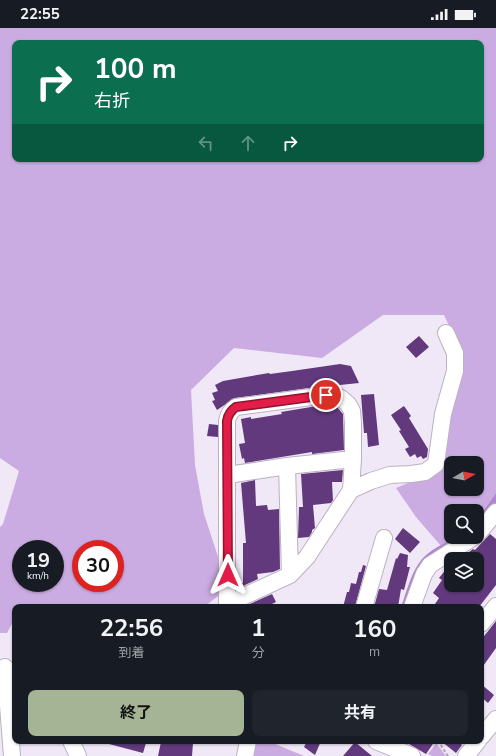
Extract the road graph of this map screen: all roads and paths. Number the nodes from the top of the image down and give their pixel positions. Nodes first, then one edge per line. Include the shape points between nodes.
1 (446, 333) dead end
2 (353, 459) junction
3 (287, 466) junction
4 (228, 475) junction
5 (351, 490) junction
6 (496, 512) edge
7 (484, 527) edge
8 (384, 538) dead end
9 (463, 544) edge
10 (290, 575) junction
11 (223, 604) edge
12 (225, 604) edge
13 (365, 604) edge
14 (413, 604) edge
15 (496, 606) edge
16 (484, 620) edge
17 (7, 667) edge
18 (496, 719) edge
19 (484, 733) edge
20 (72, 744) edge
21 (247, 744) edge
22 (383, 744) edge
23 (440, 744) edge
24 (476, 744) edge
25 (12, 756) edge
26 (78, 756) edge
27 (245, 756) edge
28 (412, 756) edge
29 (448, 756) edge
30 (466, 756) edge

1 - 5 street via 455,353 455,370 443,414 436,464 425,472 390,475
2 - 3 street
2 - 4 street via 352,411 341,398 334,395 319,396 236,407 232,410 227,421
2 - 5 street
3 - 4 street
3 - 10 street
4 - 11 street
5 - 10 street via 307,557
6 - 7 street
8 - 13 street
9 - 14 street via 430,565
10 - 12 street
15 - 16 street
17 - 25 street
18 - 19 street
20 - 26 street
21 - 27 street
22 - 28 street
23 - 29 path
24 - 30 street

